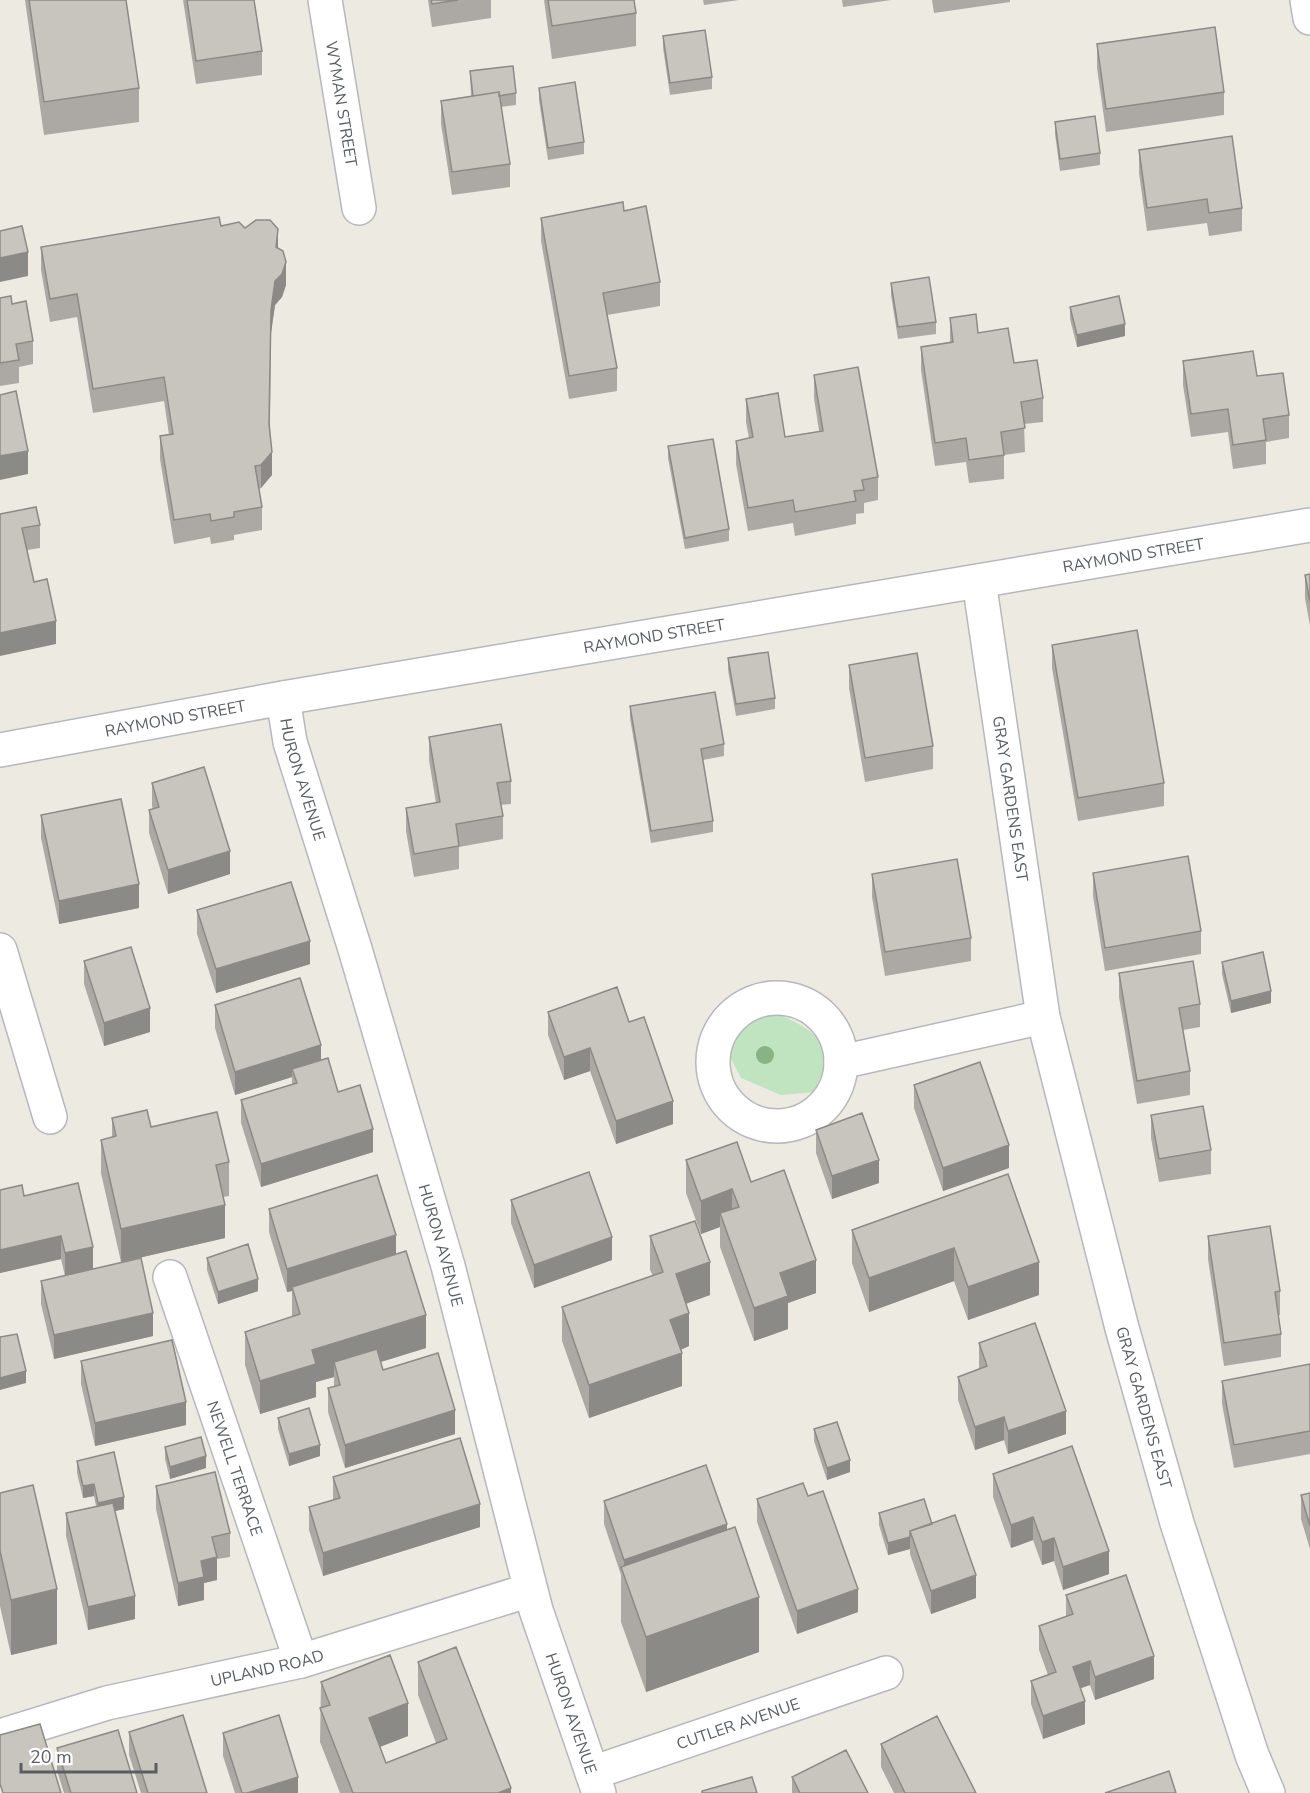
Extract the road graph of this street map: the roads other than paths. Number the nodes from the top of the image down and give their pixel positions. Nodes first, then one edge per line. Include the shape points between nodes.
1 (325, 0) edge
2 (1307, 0) edge
3 (1310, 18) edge
4 (359, 208) dead end
5 (1310, 525) edge
6 (979, 581) junction
7 (283, 698) junction
8 (0, 750) edge
9 (0, 950) edge
10 (1043, 1017) junction
11 (841, 1062) dead end
12 (50, 1117) dead end
13 (170, 1277) dead end
14 (531, 1590) junction
15 (301, 1661) junction
16 (886, 1673) dead end
17 (0, 1736) edge
18 (595, 1783) edge
19 (1268, 1793) edge

1 - 4 street, WYMAN STREET
2 - 3 street
5 - 6 street, RAYMOND STREET
6 - 7 street, RAYMOND STREET
6 - 10 street, GRAY GARDENS EAST
7 - 8 street, RAYMOND STREET
7 - 14 street, HURON AVENUE via 290,742 448,1266
9 - 12 street
10 - 11 street
10 - 19 street, GRAY GARDENS EAST via 1122,1328 1178,1522 1252,1755
13 - 15 street, NEWELL TERRACE
14 - 15 street, UPLAND ROAD
14 - 18 street, HURON AVENUE
15 - 17 street, UPLAND ROAD via 107,1703
16 - 18 street, CUTLER AVENUE

